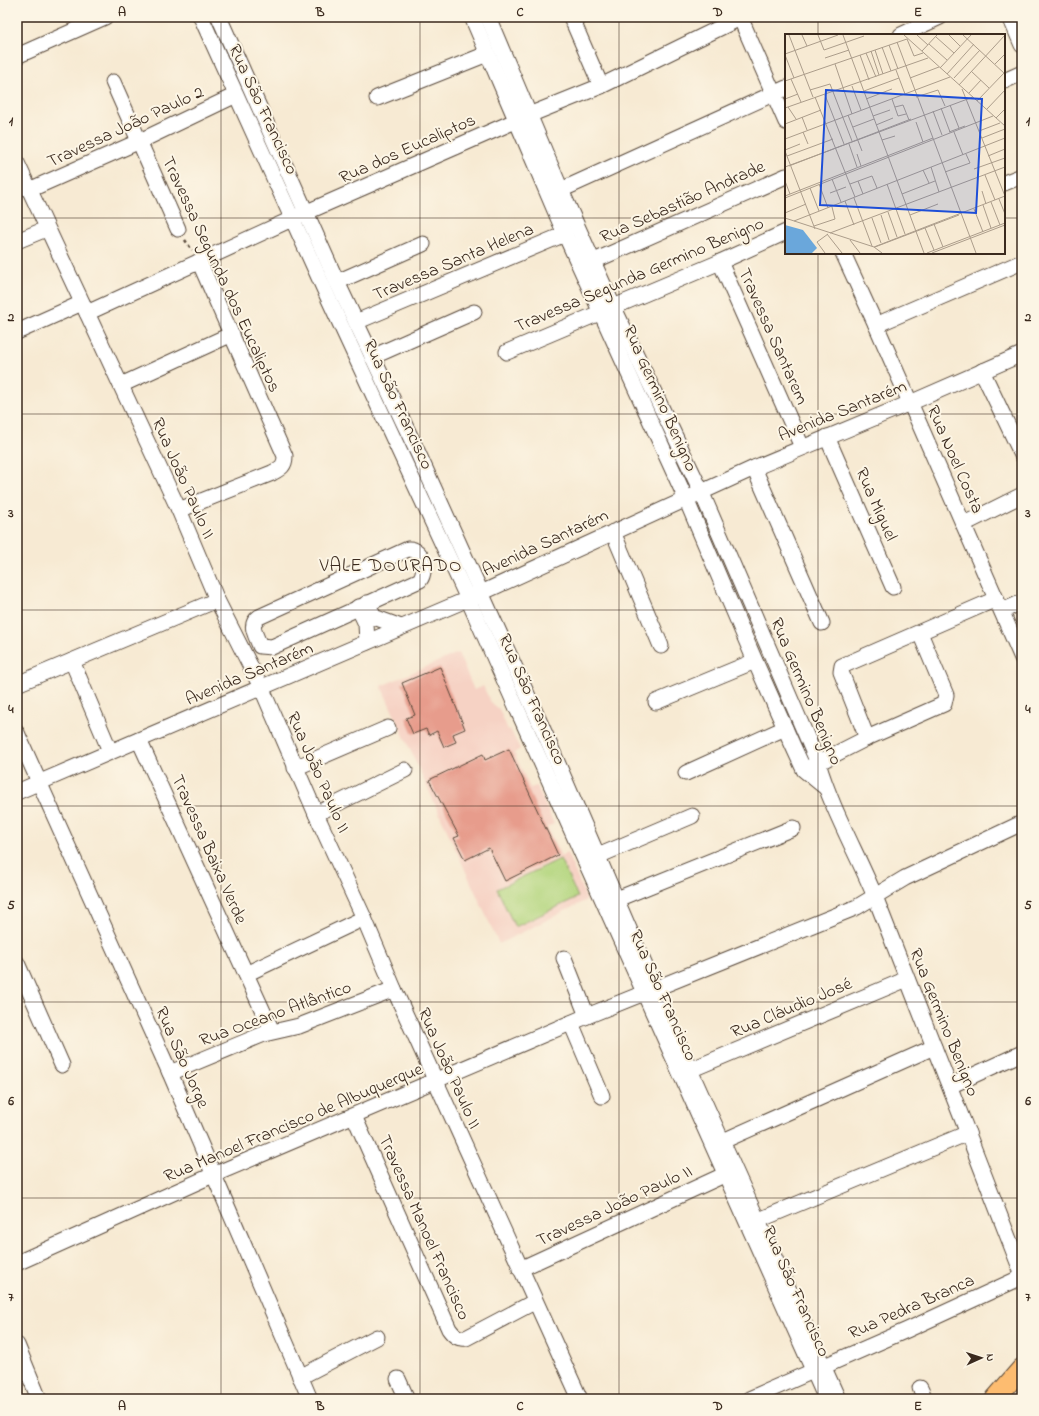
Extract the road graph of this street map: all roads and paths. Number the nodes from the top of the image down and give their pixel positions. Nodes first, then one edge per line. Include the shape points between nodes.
1 (105, 17) edge
2 (201, 17) edge
3 (219, 17) edge
4 (472, 17) edge
5 (488, 17) edge
6 (571, 17) edge
7 (741, 17) edge
8 (940, 17) edge
9 (1010, 17) edge
10 (903, 34) edge
11 (1022, 45) edge
12 (487, 54) junction
13 (17, 56) edge
14 (1022, 73) edge
15 (1005, 81) edge
16 (113, 82) dead end
17 (601, 86) junction
18 (780, 90) edge
19 (236, 95) junction
20 (377, 98) dead end
21 (785, 117) edge
22 (522, 118) junction
23 (140, 141) junction
24 (17, 164) edge
25 (785, 176) edge
26 (1022, 176) edge
27 (1005, 183) edge
28 (29, 190) junction
29 (561, 190) junction
30 (307, 212) junction
31 (293, 219) junction
32 (46, 229) junction
33 (178, 229) joint
34 (785, 232) edge
35 (565, 234) junction
36 (17, 241) edge
37 (423, 244) dead end
38 (843, 254) edge
39 (199, 261) junction
40 (594, 261) junction
41 (720, 262) junction
42 (1022, 262) edge
43 (337, 282) junction
44 (84, 308) junction
45 (607, 309) junction
46 (474, 312) dead end
47 (356, 322) junction
48 (876, 325) junction
49 (17, 332) edge
50 (232, 334) junction
51 (507, 352) dead end
52 (1022, 354) edge
53 (372, 357) junction
54 (982, 371) junction
55 (121, 385) junction
56 (910, 403) junction
57 (827, 437) junction
58 (802, 446) junction
59 (1022, 455) edge
60 (754, 468) junction
61 (701, 491) junction
62 (1022, 494) edge
63 (686, 499) junction
64 (179, 510) junction
65 (964, 524) junction
66 (613, 532) junction
67 (893, 587) dead end
68 (474, 596) junction
69 (217, 600) junction
70 (1022, 602) edge
71 (999, 605) junction
72 (363, 606) junction
73 (822, 623) dead end
74 (401, 627) junction
75 (920, 633) junction
76 (367, 642) junction
77 (661, 646) dead end
78 (1022, 658) edge
79 (72, 661) junction
80 (754, 661) junction
81 (17, 684) edge
82 (262, 689) junction
83 (656, 702) dead end
84 (388, 728) dead end
85 (786, 728) junction
86 (17, 733) edge
87 (868, 738) junction
88 (139, 740) junction
89 (110, 751) junction
90 (818, 763) junction
91 (296, 768) junction
92 (405, 770) dead end
93 (804, 770) junction
94 (686, 773) dead end
95 (38, 783) junction
96 (826, 788) junction
97 (17, 792) edge
98 (316, 814) junction
99 (692, 816) dead end
100 (1022, 823) edge
101 (793, 828) dead end
102 (598, 856) junction
103 (875, 897) junction
104 (617, 899) junction
105 (364, 918) junction
106 (564, 958) dead end
107 (17, 963) edge
108 (246, 974) junction
109 (907, 980) junction
110 (394, 989) junction
111 (649, 992) junction
112 (587, 1016) junction
113 (571, 1023) junction
114 (272, 1031) junction
115 (934, 1047) junction
116 (1022, 1053) edge
117 (62, 1065) dead end
118 (690, 1070) junction
119 (170, 1073) junction
120 (436, 1081) junction
121 (950, 1086) junction
122 (602, 1096) dead end
123 (354, 1116) junction
124 (968, 1132) junction
125 (723, 1141) junction
126 (213, 1175) junction
127 (724, 1175) junction
128 (759, 1220) junction
129 (17, 1263) edge
130 (520, 1269) junction
131 (1022, 1274) edge
132 (1022, 1277) edge
133 (534, 1302) junction
134 (377, 1337) dead end
135 (17, 1345) edge
136 (817, 1368) junction
137 (1020, 1374) edge
138 (300, 1377) junction
139 (398, 1379) dead end
140 (35, 1398) edge
141 (310, 1399) edge
142 (407, 1399) edge
143 (580, 1399) edge
144 (749, 1399) edge
145 (826, 1399) edge
146 (838, 1399) edge
147 (995, 1399) edge

1 - 13 street
2 - 19 street, Rua São Francisco
3 - 30 street, Rua São Francisco
4 - 12 street, Rua Germino Benigno
5 - 22 street, Rua Germino Benigno
6 - 17 street
7 - 17 street, Rua dos Eucaliptos
7 - 18 street
8 - 10 street
9 - 11 street
12 - 20 street
12 - 22 street, Rua Germino Benigno
14 - 15 street
16 - 23 street, Travessa Segunda dos Eucaliptos
17 - 22 street, Rua dos Eucaliptos
18 - 21 street
18 - 29 street
19 - 23 street, Travessa João Paulo 2
19 - 31 street, Rua São Francisco
22 - 29 street, Rua Germino Benigno
22 - 30 street, Rua dos Eucaliptos
22 - 35 street, Rua Germino Benigno
23 - 28 street, Travessa João Paulo 2
23 - 33 street, Travessa Segunda dos Eucaliptos
24 - 28 street, Rua João Paulo II
25 - 40 street, Rua Sebastião Andrade
26 - 27 street
28 - 32 street, Rua João Paulo II
29 - 40 street, Rua Germino Benigno
30 - 31 street, Rua dos Eucaliptos
30 - 43 street, Rua São Francisco
31 - 39 street, Rua dos Eucaliptos
31 - 68 street, Rua São Francisco via 326,293
32 - 36 street
32 - 44 street, Rua João Paulo II
33 - 39 path, Travessa Segunda dos Eucaliptos
34 - 41 street, Travessa Segunda Germino Benigno
35 - 45 street, Rua Germino Benigno
35 - 47 street, Travessa Santa Helena
37 - 43 street
38 - 48 street, Rua Noel Costa
39 - 44 street, Rua dos Eucaliptos
39 - 50 street, Travessa Segunda dos Eucaliptos
40 - 45 street, Rua Germino Benigno
41 - 45 street, Travessa Segunda Germino Benigno
41 - 58 street, Travessa Santarem
42 - 48 street
43 - 47 street, Rua São Francisco
44 - 49 street, Rua dos Eucaliptos
44 - 55 street, Rua João Paulo II
45 - 51 street, Travessa Segunda Germino Benigno
45 - 61 street, Rua Germino Benigno
45 - 63 street, Rua Germino Benigno
46 - 53 street
47 - 53 street, Rua São Francisco
48 - 56 street, Rua Noel Costa
50 - 55 street
50 - 64 street, Travessa Segunda dos Eucaliptos via 285,461 280,469
52 - 54 street, Avenida Santarém
53 - 68 street, Rua São Francisco via 418,452
54 - 56 street, Avenida Santarém
54 - 59 street
55 - 64 street, Rua João Paulo II
56 - 57 street, Avenida Santarém
56 - 65 street, Rua Noel Costa
57 - 58 street, Avenida Santarém
57 - 67 street, Rua Miguel
58 - 60 street, Avenida Santarém
60 - 61 street, Avenida Santarém
60 - 73 street
61 - 63 street, Avenida Santarém
61 - 90 street, Rua Germino Benigno
62 - 65 street
63 - 66 street, Avenida Santarém
63 - 80 street, Rua Germino Benigno
64 - 69 street, Rua João Paulo II
65 - 71 street, Rua Noel Costa
66 - 68 street, Avenida Santarém
66 - 77 street
68 - 74 street, Avenida Santarém
68 - 102 street, Rua São Francisco
68 - 111 street, Rua São Francisco
69 - 79 street
69 - 82 street, Rua João Paulo II
70 - 71 street
71 - 75 street
71 - 78 street, Rua Noel Costa
72 - 72 street via 272,647 260,646 252,626 259,617 408,549 414,549 425,568 420,580
72 - 74 street via 374,617
72 - 76 street
74 - 76 street, Avenida Santarém
75 - 87 street via 946,696 946,702 938,708
75 - 87 street via 841,668
76 - 82 street, Avenida Santarém
79 - 81 street
79 - 89 street
80 - 83 street
80 - 85 street, Rua Germino Benigno
82 - 88 street, Avenida Santarém
82 - 91 street, Rua João Paulo II
84 - 91 street
85 - 93 street, Rua Germino Benigno
85 - 94 street
86 - 95 street, Rua São Jorge
87 - 90 street
88 - 89 street, Avenida Santarém
88 - 108 street, Travessa Baixa Verde
89 - 95 street, Avenida Santarém
90 - 93 street
90 - 96 street, Rua Germino Benigno
91 - 98 street, Rua João Paulo II
92 - 98 street
93 - 96 street, Rua Germino Benigno
95 - 97 street, Avenida Santarém
95 - 119 street, Rua São Jorge
96 - 103 street, Rua Germino Benigno
98 - 105 street, Rua João Paulo II
99 - 102 street
100 - 103 street, Rua Manoel Francisco de Albuquerque via 905,878
101 - 104 street
102 - 104 street, Rua São Francisco
103 - 109 street, Rua Germino Benigno
103 - 111 street, Rua Manoel Francisco de Albuquerque via 857,907
104 - 111 street, Rua São Francisco
105 - 108 street
105 - 110 street, Rua João Paulo II
106 - 112 street
107 - 117 street
108 - 114 street, Travessa Baixa Verde
109 - 115 street, Rua Germino Benigno
109 - 118 street, Rua Cláudio José
110 - 114 street, Rua Oceano Atlântico via 299,1026
110 - 120 street, Rua João Paulo II
111 - 112 street, Rua Manoel Francisco de Albuquerque
111 - 118 street, Rua São Francisco
111 - 127 street, Rua São Francisco
112 - 113 street, Rua Manoel Francisco de Albuquerque
113 - 120 street, Rua Manoel Francisco de Albuquerque
113 - 122 street
114 - 119 street, Rua Oceano Atlântico
115 - 121 street, Rua Germino Benigno
115 - 125 street
116 - 121 street
118 - 125 street, Rua São Francisco
119 - 126 street, Rua São Jorge
120 - 123 street, Rua Manoel Francisco de Albuquerque
120 - 130 street, Rua João Paulo II
121 - 124 street, Rua Germino Benigno
123 - 126 street, Rua Manoel Francisco de Albuquerque
123 - 133 street, Travessa Manoel Francisco via 453,1335 466,1338
124 - 128 street
124 - 131 street, Rua Germino Benigno
125 - 128 street, Rua São Francisco
126 - 129 street, Rua Manoel Francisco de Albuquerque
126 - 138 street, Rua São Jorge
127 - 130 street, Travessa João Paulo II
127 - 136 street, Rua São Francisco
128 - 136 street, Rua São Francisco
130 - 133 street, Rua João Paulo II
132 - 136 street, Rua Pedra Branca
133 - 143 street, Rua João Paulo II
134 - 138 street
135 - 140 street
136 - 144 street, Rua Pedra Branca
136 - 145 street, Rua São Francisco
136 - 146 street, Rua São Francisco
137 - 147 main road
138 - 141 street, Rua São Jorge
139 - 142 street

